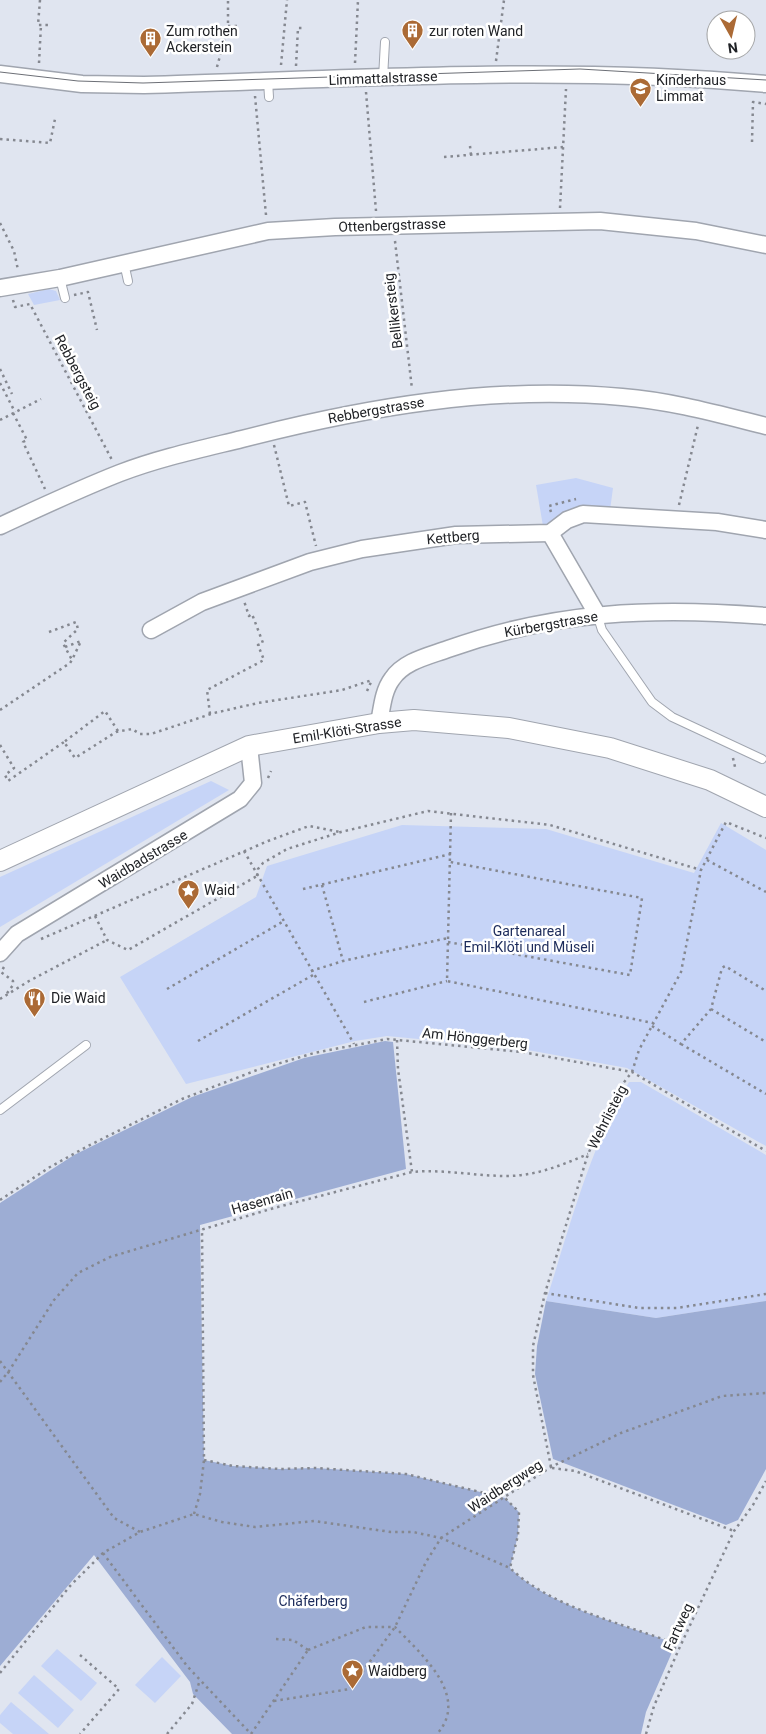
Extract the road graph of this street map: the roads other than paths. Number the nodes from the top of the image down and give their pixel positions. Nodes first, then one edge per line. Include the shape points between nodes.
1 (385, 42) dead end
2 (0, 74) edge
3 (383, 78) junction
4 (766, 84) edge
5 (766, 246) edge
6 (124, 263) junction
7 (60, 278) junction
8 (128, 282) dead end
9 (0, 288) edge
10 (69, 296) road end
11 (766, 426) edge
12 (0, 526) edge
13 (766, 530) edge
14 (550, 532) junction
15 (597, 614) junction
16 (766, 616) edge
17 (151, 630) dead end
18 (379, 723) junction
19 (249, 746) junction
20 (762, 759) dead end
21 (766, 807) edge
22 (0, 861) edge
23 (1, 949) edge
24 (86, 1045) dead end
25 (0, 1110) edge

1 - 3 lane
2 - 3 street, Limmattalstrasse via 82,84 268,89
3 - 4 street, Limmattalstrasse via 578,73
5 - 6 street, Ottenbergstrasse via 696,231 600,221 385,224 268,231
6 - 7 street, Ottenbergstrasse
6 - 8 lane
7 - 9 street, Ottenbergstrasse via 21,280
7 - 10 lane
11 - 12 street, Rebbergstrasse via 671,403 622,396 508,394 417,402 299,424 153,462 120,473
13 - 14 street via 717,522 582,514
14 - 15 street
14 - 17 street, Kettberg via 456,536 362,549 320,559 202,602
15 - 16 street, Kürbergstrasse via 650,610
15 - 18 street, Kürbergstrasse via 492,634 415,660 392,679
15 - 20 lane via 602,630 652,702 672,717
18 - 19 street, Emil-Klöti-Strasse
18 - 21 street, Emil-Klöti-Strasse via 414,720 509,728 610,748 710,780
19 - 22 street, Emil-Klöti-Strasse
19 - 23 street, Waidbadstrasse via 253,783 240,799 17,934
24 - 25 lane

